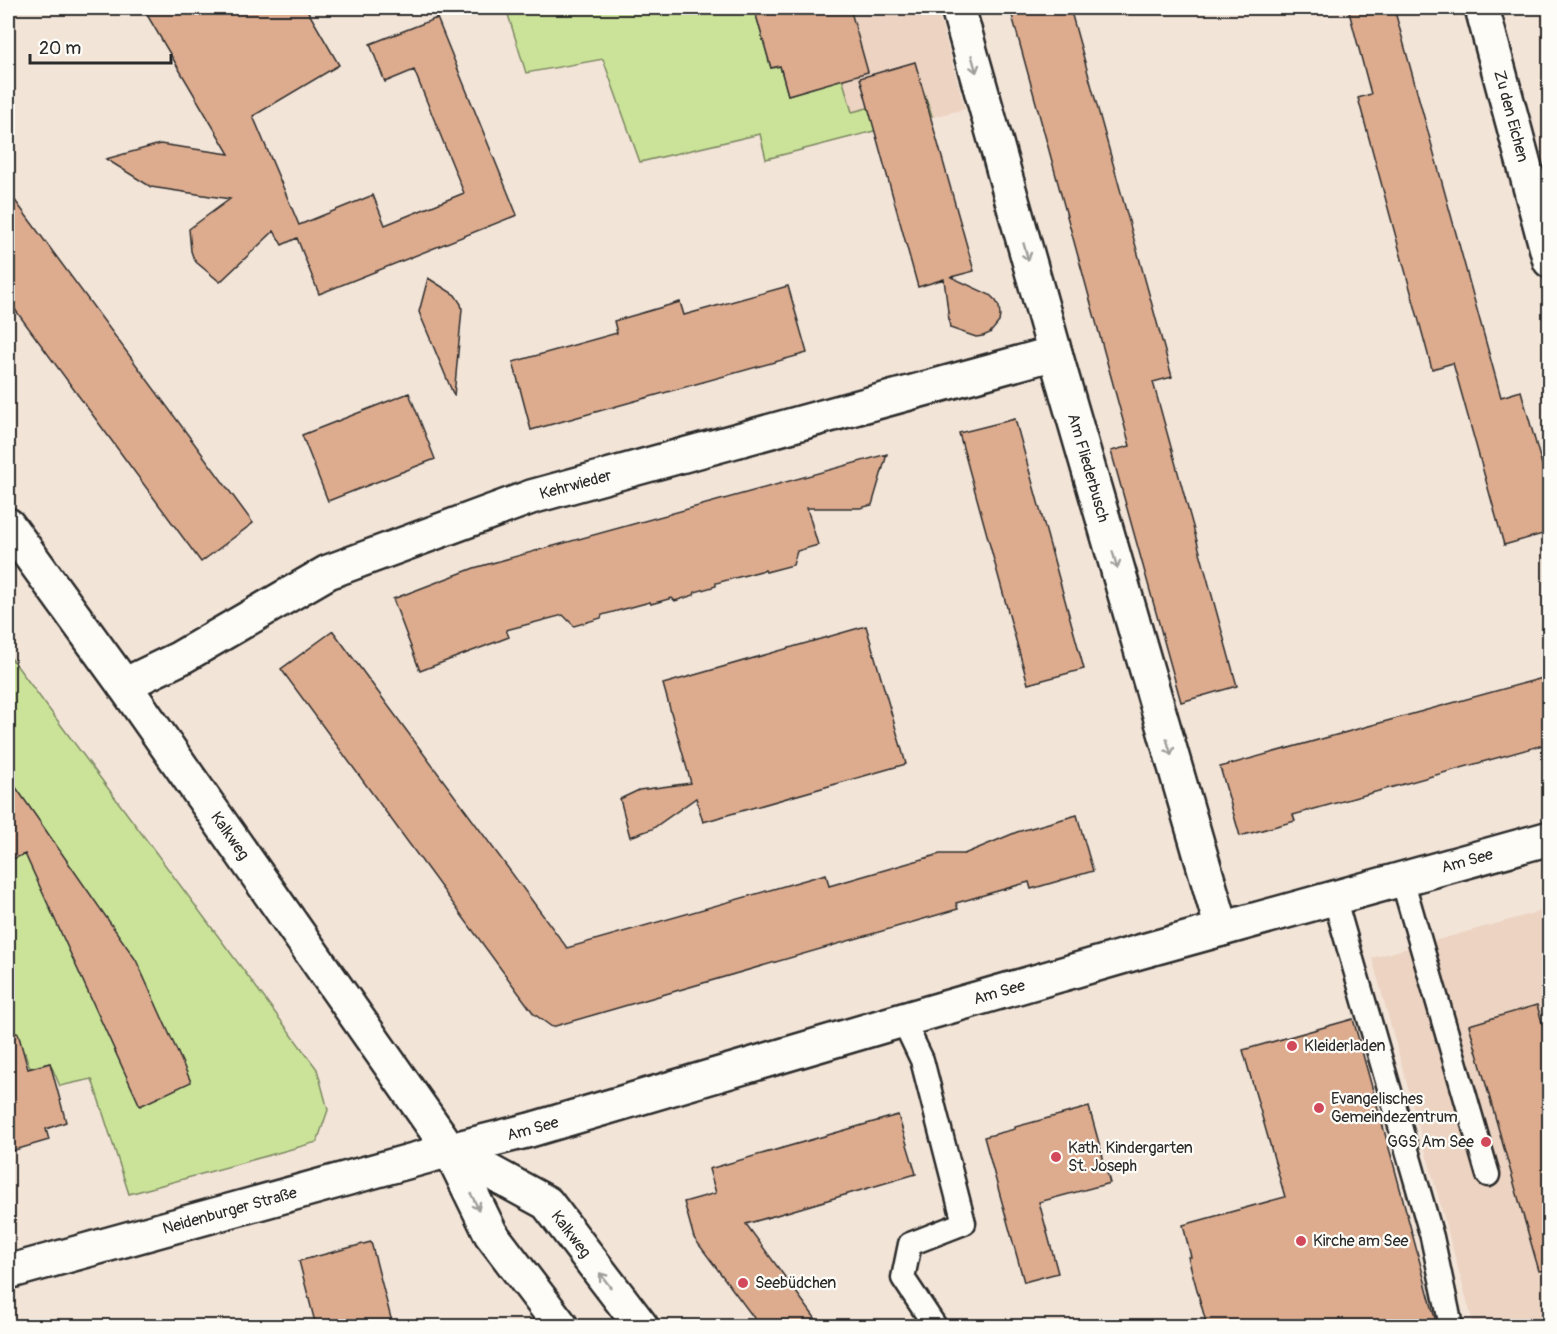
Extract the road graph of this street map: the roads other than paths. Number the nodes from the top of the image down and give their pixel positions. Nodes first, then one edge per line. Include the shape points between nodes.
1 (958, 8) edge
2 (1482, 8) edge
3 (1550, 261) edge
4 (1055, 353) junction
5 (8, 525) edge
6 (124, 685) junction
7 (1550, 838) edge
8 (1402, 879) junction
9 (1334, 897) junction
10 (1222, 928) junction
11 (903, 1020) junction
12 (450, 1150) junction
13 (1488, 1175) dead end
14 (8, 1272) edge
15 (561, 1326) edge
16 (641, 1326) edge
17 (935, 1326) edge
18 (1451, 1326) edge

1 -> 4 street, Am Fliederbusch
2 - 3 street, Zu den Eichen
4 - 6 street, Kehrwieder via 531,497 328,572 180,658
4 -> 10 street, Am Fliederbusch
5 - 6 street, Kalkweg
6 - 12 street, Kalkweg
7 - 8 street, Am See
8 - 9 street, Am See
8 - 13 lane
9 - 10 street, Am See
9 - 18 lane via 1432,1237
10 - 11 street, Am See
11 - 12 street, Am See via 531,1130
11 - 17 lane via 922,1060 964,1223 910,1244 903,1278
12 - 14 street, Neidenburger Straße
12 -> 15 street, Kalkweg via 491,1234
16 -> 12 street, Kalkweg via 547,1203

